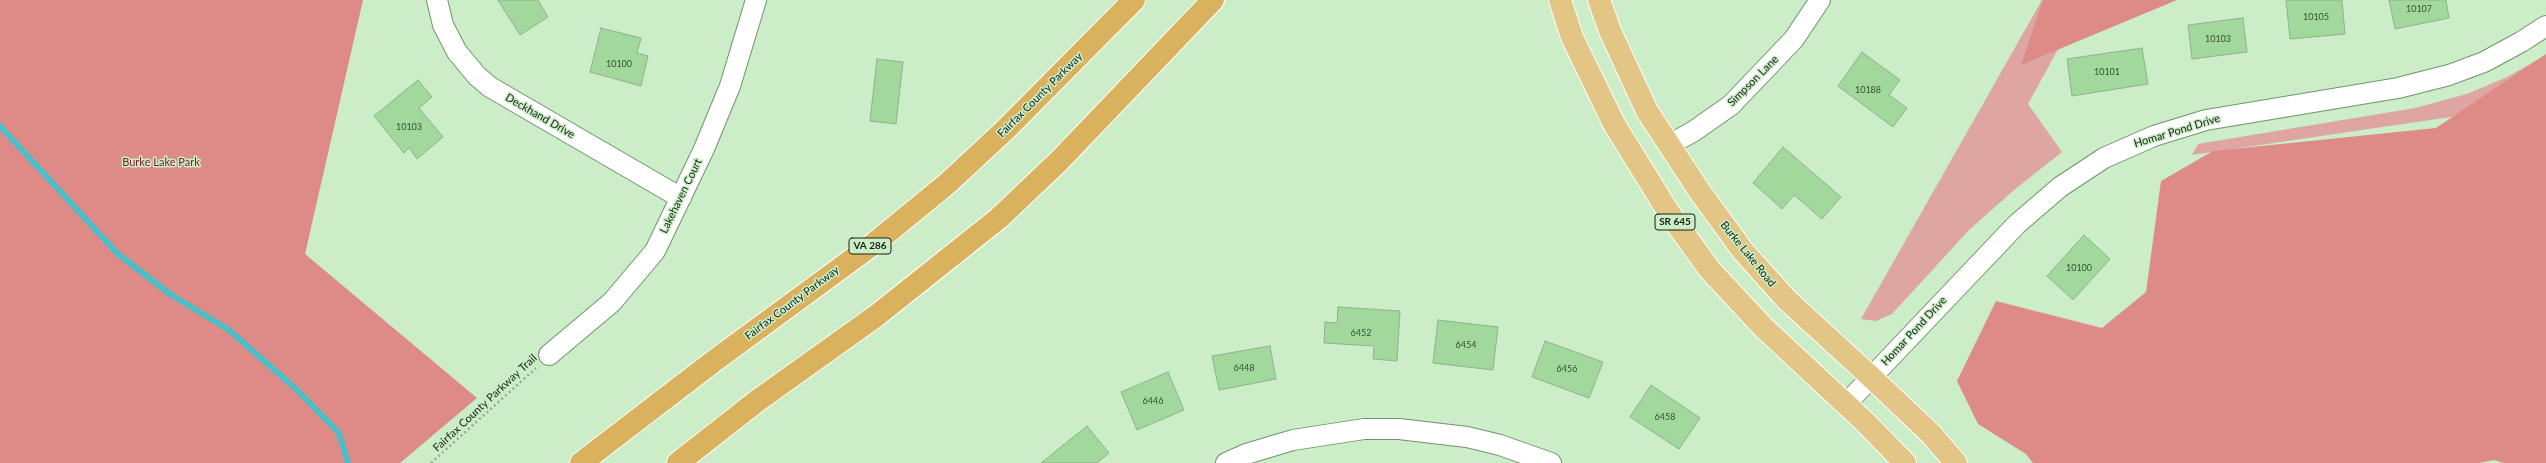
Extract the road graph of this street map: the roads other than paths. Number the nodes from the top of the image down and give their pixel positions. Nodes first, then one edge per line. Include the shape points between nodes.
1 (436, 0) edge
2 (756, 0) edge
3 (1134, 0) edge
4 (1213, 0) edge
5 (1560, 0) edge
6 (1599, 0) edge
7 (1820, 0) edge
8 (2546, 26) edge
9 (1669, 145) junction
10 (681, 198) junction
11 (549, 355) road end
12 (1871, 377) junction
13 (1846, 404) junction
14 (581, 463) edge
15 (678, 463) edge
16 (1226, 463) edge
17 (1551, 463) edge
18 (1905, 463) edge
19 (1956, 463) edge

1 - 10 street, Deckhand Drive via 442,25 453,46 477,76 490,87
2 - 10 street, Lakehaven Court via 730,86
3 - 14 highway, Fairfax County Parkway / VA 286 via 1006,130 948,183 876,242
4 - 15 highway via 1060,161 998,218 876,316 757,401
5 - 13 main road, SR 645 via 1572,37 1614,124 1669,213 1709,269 1763,327
6 - 9 main road, Burke Lake Road via 1610,31 1647,112
7 - 9 street, Simpson Lane via 1794,39 1731,105
8 - 12 street, Homar Pond Drive via 2490,58 2448,75 2398,88 2206,120 2154,136 2104,158 2060,187 2017,224
9 - 12 main road, Burke Lake Road via 1743,251 1787,300
10 - 11 street, Lakehaven Court via 655,251 644,266 612,302
12 - 13 street, Homar Pond Drive
12 - 19 main road, Burke Lake Road
13 - 18 main road, SR 645
16 - 17 street via 1246,454 1293,440 1364,429 1399,429 1467,437 1500,445

